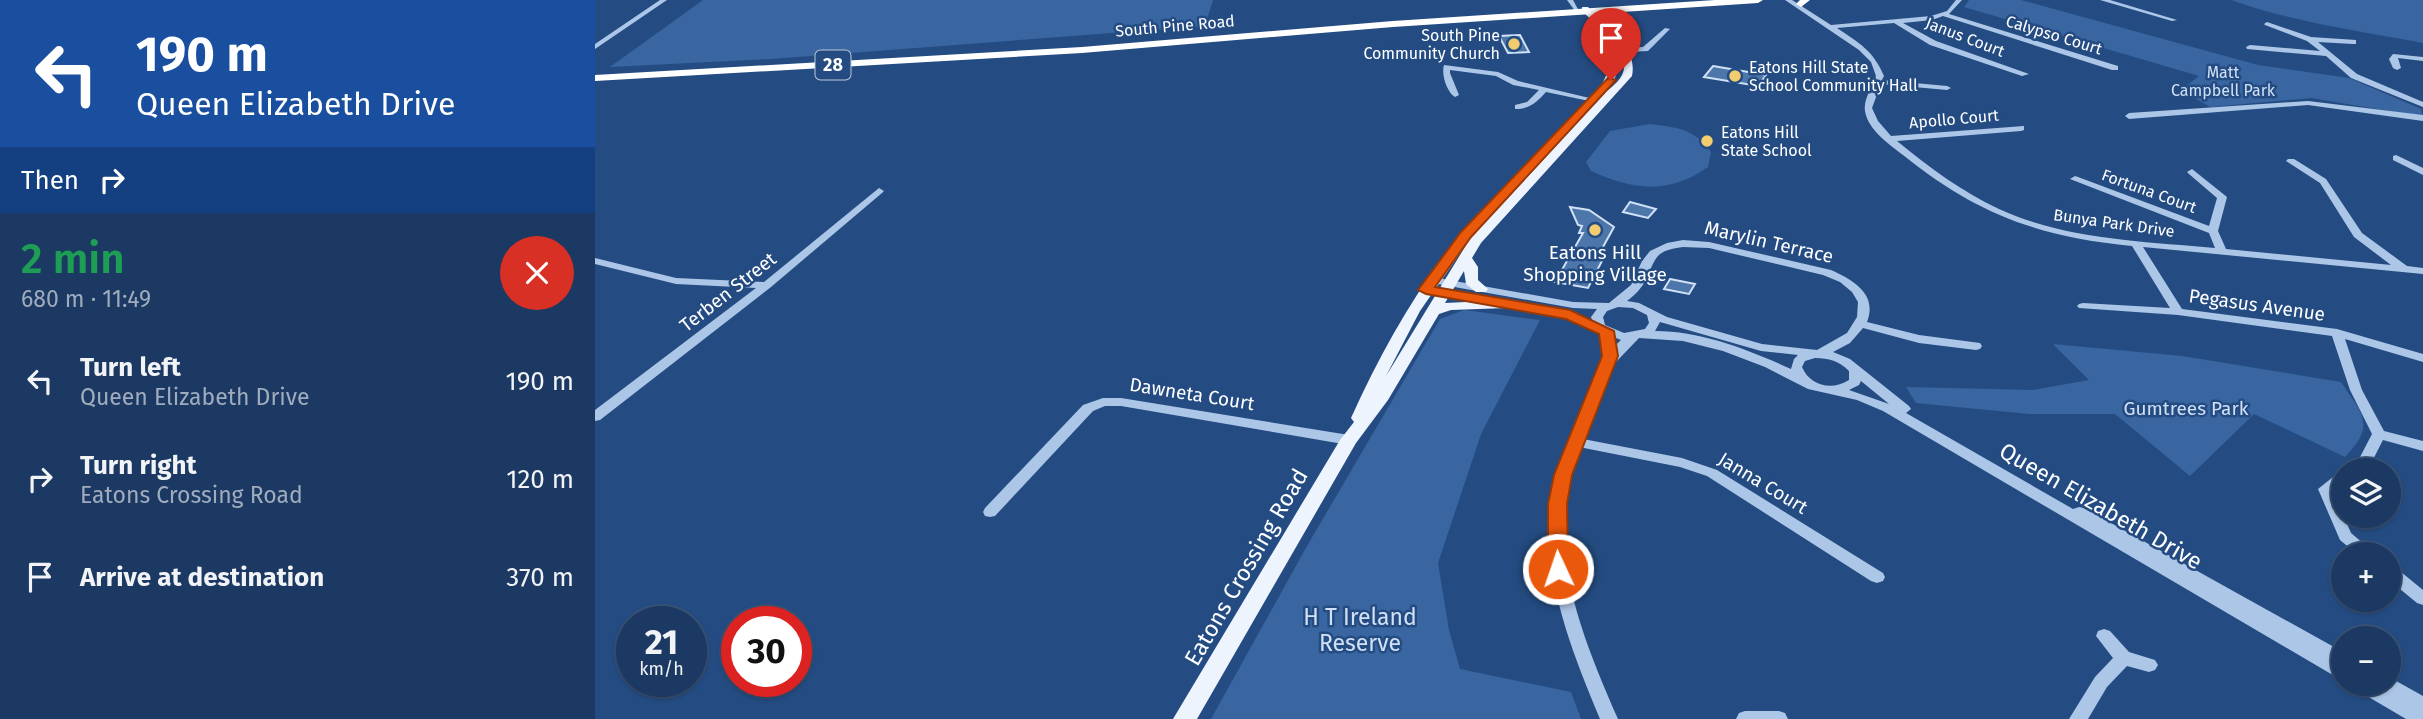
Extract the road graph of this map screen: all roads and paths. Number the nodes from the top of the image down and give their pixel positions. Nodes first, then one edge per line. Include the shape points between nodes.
1 (664, 0) edge
2 (1701, 0) edge
3 (1758, 0) edge
4 (1788, 0) edge
5 (1959, 0) edge
6 (2103, 0) edge
7 (1800, 1) edge
8 (2116, 4) junction
9 (2105, 9) dead end
10 (1582, 10) edge
11 (1945, 15) junction
12 (2174, 20) dead end
13 (1896, 22) junction
14 (2267, 24) dead end
15 (1829, 27) junction
16 (1667, 29) dead end
17 (2311, 39) junction
18 (2353, 42) dead end
19 (595, 47) edge
20 (2250, 47) dead end
21 (1610, 51) junction
22 (1626, 51) junction
23 (2325, 54) junction
24 (2423, 59) edge
25 (2115, 68) dead end
26 (2397, 68) dead end
27 (2025, 74) dead end
28 (595, 76) edge
29 (1878, 82) junction
30 (1947, 88) dead end
31 (1545, 90) junction
32 (1455, 95) dead end
33 (1595, 99) junction
34 (2423, 105) edge
35 (1518, 107) dead end
36 (2129, 116) dead end
37 (2423, 118) edge
38 (2021, 128) dead end
39 (1889, 139) junction
40 (2396, 158) dead end
41 (2291, 161) dead end
42 (2192, 172) dead end
43 (2423, 172) edge
44 (2075, 179) dead end
45 (879, 191) dead end
46 (2213, 231) junction
47 (2136, 244) junction
48 (2222, 252) junction
49 (1465, 258) junction
50 (595, 261) edge
51 (2405, 269) junction
52 (2423, 271) edge
53 (767, 285) junction
54 (1429, 285) junction
55 (1638, 285) junction
56 (1447, 288) junction
57 (1481, 289) junction
58 (1507, 304) junction
59 (1613, 305) junction
60 (2083, 306) dead end
61 (1648, 311) junction
62 (1434, 312) junction
63 (2178, 312) junction
64 (1860, 324) junction
65 (1603, 329) junction
66 (2337, 333) junction
67 (1638, 336) junction
68 (1851, 339) junction
69 (1980, 346) dead end
70 (1817, 354) junction
71 (1610, 356) junction
72 (2423, 358) edge
73 (1854, 368) junction
74 (1806, 382) junction
75 (1831, 390) junction
76 (595, 417) edge
77 (2379, 434) junction
78 (1349, 440) junction
79 (1576, 442) junction
80 (2423, 446) edge
81 (2366, 458) edge
82 (2331, 485) edge
83 (2331, 503) edge
84 (991, 512) dead end
85 (2342, 528) edge
86 (2353, 542) edge
87 (1877, 578) dead end
88 (2401, 581) edge
89 (2423, 598) edge
90 (2104, 636) dead end
91 (2331, 653) edge
92 (2124, 658) junction
93 (2149, 665) dead end
94 (2331, 667) edge
95 (2401, 693) edge
96 (2382, 696) edge
97 (2423, 705) edge
98 (1185, 719) edge
99 (1609, 719) edge
100 (1745, 719) edge
101 (1779, 719) edge
102 (2078, 719) edge
103 (2422, 719) edge

1 - 19 street
2 - 10 highway, South Pine Road / 28
3 - 10 highway
4 - 15 street
5 - 11 street
6 - 8 street
7 - 15 street
8 - 9 street
8 - 12 street
10 - 21 main road
10 - 22 main road
10 - 28 highway, South Pine Road / 28
10 - 28 highway, South Pine Road / 28 via 1082,50
11 - 13 street
11 - 25 street, Calypso Court
13 - 15 street
13 - 27 street, Janus Court via 1933,43
14 - 17 street
15 - 29 street via 1868,53 1879,68
16 - 22 street via 1651,46
17 - 18 street
17 - 23 street
20 - 23 street
21 - 22 street
21 - 33 main road, Eatons Crossing Road via 1615,73
22 - 49 main road, Eatons Crossing Road via 1630,62 1627,76 1483,232
23 - 34 street via 2354,76
24 - 26 street via 2396,56
29 - 30 street
29 - 39 street, Bunya Park Drive via 1868,102 1869,116
31 - 32 street via 1498,74 1447,66
31 - 33 street
31 - 35 street via 1530,104
33 - 54 main road, Eatons Crossing Road via 1466,234
36 - 37 street via 2308,103
38 - 39 street, Apollo Court
39 - 47 street, Bunya Park Drive via 1943,184 2001,214 2067,234
40 - 43 street
41 - 51 street via 2323,181 2358,235
42 - 46 street via 2223,197
44 - 46 street, Fortuna Court
45 - 53 street, Terben Street
46 - 48 street
47 - 48 street, Bunya Park Drive
47 - 63 street
48 - 51 street, Bunya Park Drive
49 - 56 main road, Eatons Crossing Road
49 - 57 main road via 1471,267 1471,281
50 - 53 street via 676,281
51 - 52 street, Bunya Park Drive
53 - 76 street, Terben Street
54 - 56 street
54 - 78 main road, Eatons Crossing Road
55 - 59 street, Marylin Terrace
55 - 61 street
55 - 64 street, Marylin Terrace via 1646,261 1656,251 1679,244 1701,245 1819,270 1841,279 1864,302
56 - 57 street
56 - 58 street
56 - 62 main road, Eatons Crossing Road
57 - 59 street via 1573,305
58 - 62 main road via 1454,305
58 - 65 street via 1576,316
59 - 61 street
59 - 65 street via 1597,317
60 - 63 street, Pegasus Avenue
61 - 67 street via 1653,328
61 - 70 street via 1761,348
62 - 78 main road, Eatons Crossing Road via 1380,400
63 - 66 street, Pegasus Avenue
64 - 68 street
64 - 69 street via 1919,339
65 - 67 street
65 - 71 street
66 - 72 street, Pegasus Avenue
66 - 77 street via 2356,390
67 - 71 street
67 - 74 street via 1669,335 1704,343
68 - 70 street
68 - 73 street
70 - 73 street, Queen Elizabeth Drive via 1841,359
70 - 74 street via 1803,357 1797,364 1797,373
71 - 79 street
73 - 75 street via 1853,384
73 - 91 street, Queen Elizabeth Drive via 1900,406 2017,478
74 - 75 street
75 - 94 street, Queen Elizabeth Drive via 1898,413
77 - 80 street
77 - 81 street
78 - 84 street, Dawneta Court via 1103,402 1088,408
78 - 98 main road, Eatons Crossing Road
79 - 87 street, Janna Court via 1712,473
79 - 99 street via 1557,504 1555,549 1570,623
82 - 83 street via 2325,489
85 - 86 street
88 - 89 street
90 - 92 street
92 - 93 street
92 - 102 street via 2101,682
95 - 97 street
96 - 103 street
100 - 101 street

